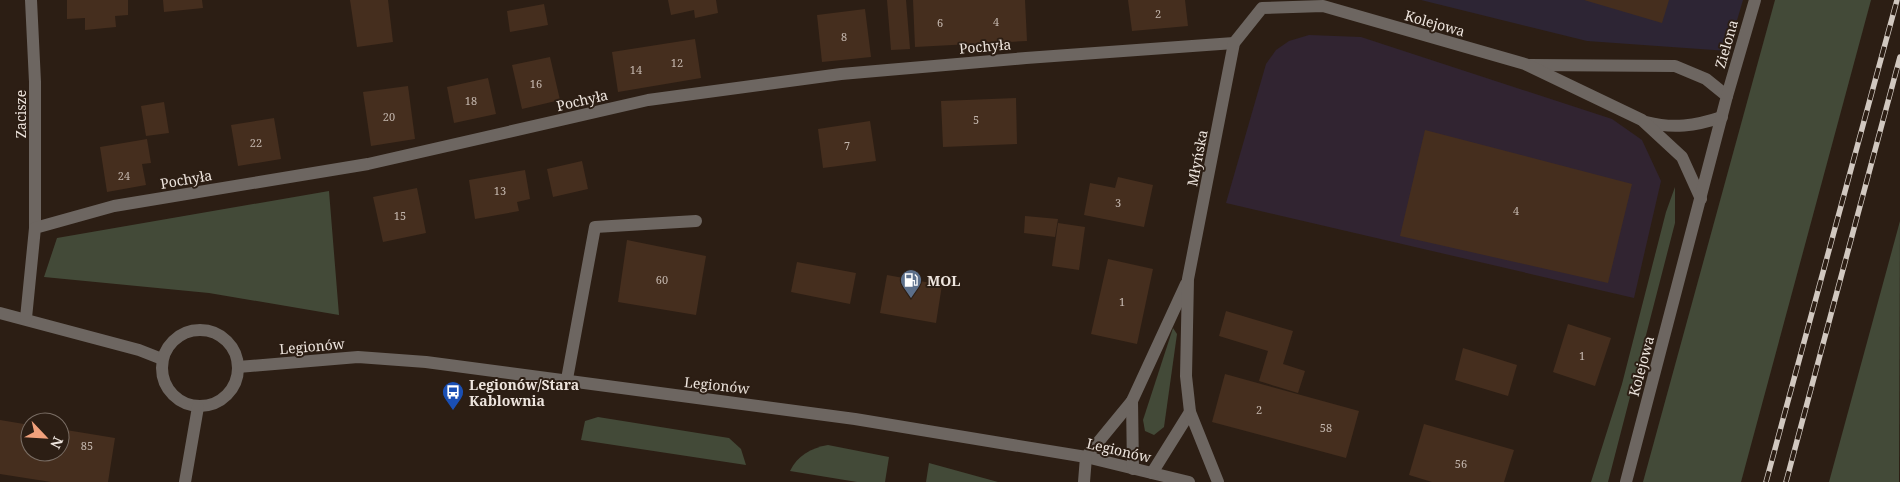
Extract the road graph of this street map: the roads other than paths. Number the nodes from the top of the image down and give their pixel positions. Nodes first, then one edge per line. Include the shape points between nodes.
1 (31, 0) edge
2 (1755, 0) edge
3 (1260, 4) edge
4 (1234, 43) junction
5 (1524, 64) junction
6 (1726, 96) junction
7 (1722, 117) junction
8 (1643, 121) junction
9 (1701, 199) junction
10 (696, 221) dead end
11 (35, 228) junction
12 (1188, 279) junction
13 (0, 313) edge
14 (26, 318) junction
15 (162, 359) junction
16 (238, 367) junction
17 (567, 380) junction
18 (1132, 401) junction
19 (198, 407) junction
20 (1190, 412) junction
21 (1086, 457) junction
22 (1133, 468) junction
23 (1152, 473) junction
24 (185, 482) edge
25 (1084, 482) edge
26 (1189, 482) edge
27 (1218, 482) edge
28 (1626, 482) edge

1 - 11 street, Zacisze via 35,82
2 - 6 street, Zielona
3 - 4 street, Kolejowa
3 - 5 street, Kolejowa via 1322,6
4 - 11 street, Pochyła via 841,74 648,100 368,164 114,206
4 - 12 street, Młyńska
5 - 6 street, Kolejowa via 1675,66 1706,79
5 - 8 street, Kolejowa
6 - 7 street, Kolejowa
7 - 8 street, Kolejowa via 1679,127
7 - 9 street, Kolejowa
8 - 9 street, Kolejowa via 1682,157
9 - 28 street, Kolejowa
10 - 17 street via 595,227
11 - 14 street
12 - 18 street, Młyńska
12 - 20 street, Młyńska via 1186,376
13 - 14 street
14 - 15 street
15 - 16 street via 178,336 204,330 222,336 228,342 234,350
15 - 19 street via 161,370 169,391 177,399
16 - 17 street, Legionów via 358,357
16 - 19 street via 237,380 222,400
17 - 21 street, Legionów via 616,389 779,408
18 - 21 street, Młyńska
18 - 22 street, Młyńska
19 - 24 street
20 - 23 street
20 - 27 street, Młyńska
21 - 22 street, Legionów
21 - 25 street
22 - 23 street, Legionów
23 - 26 street, Legionów

